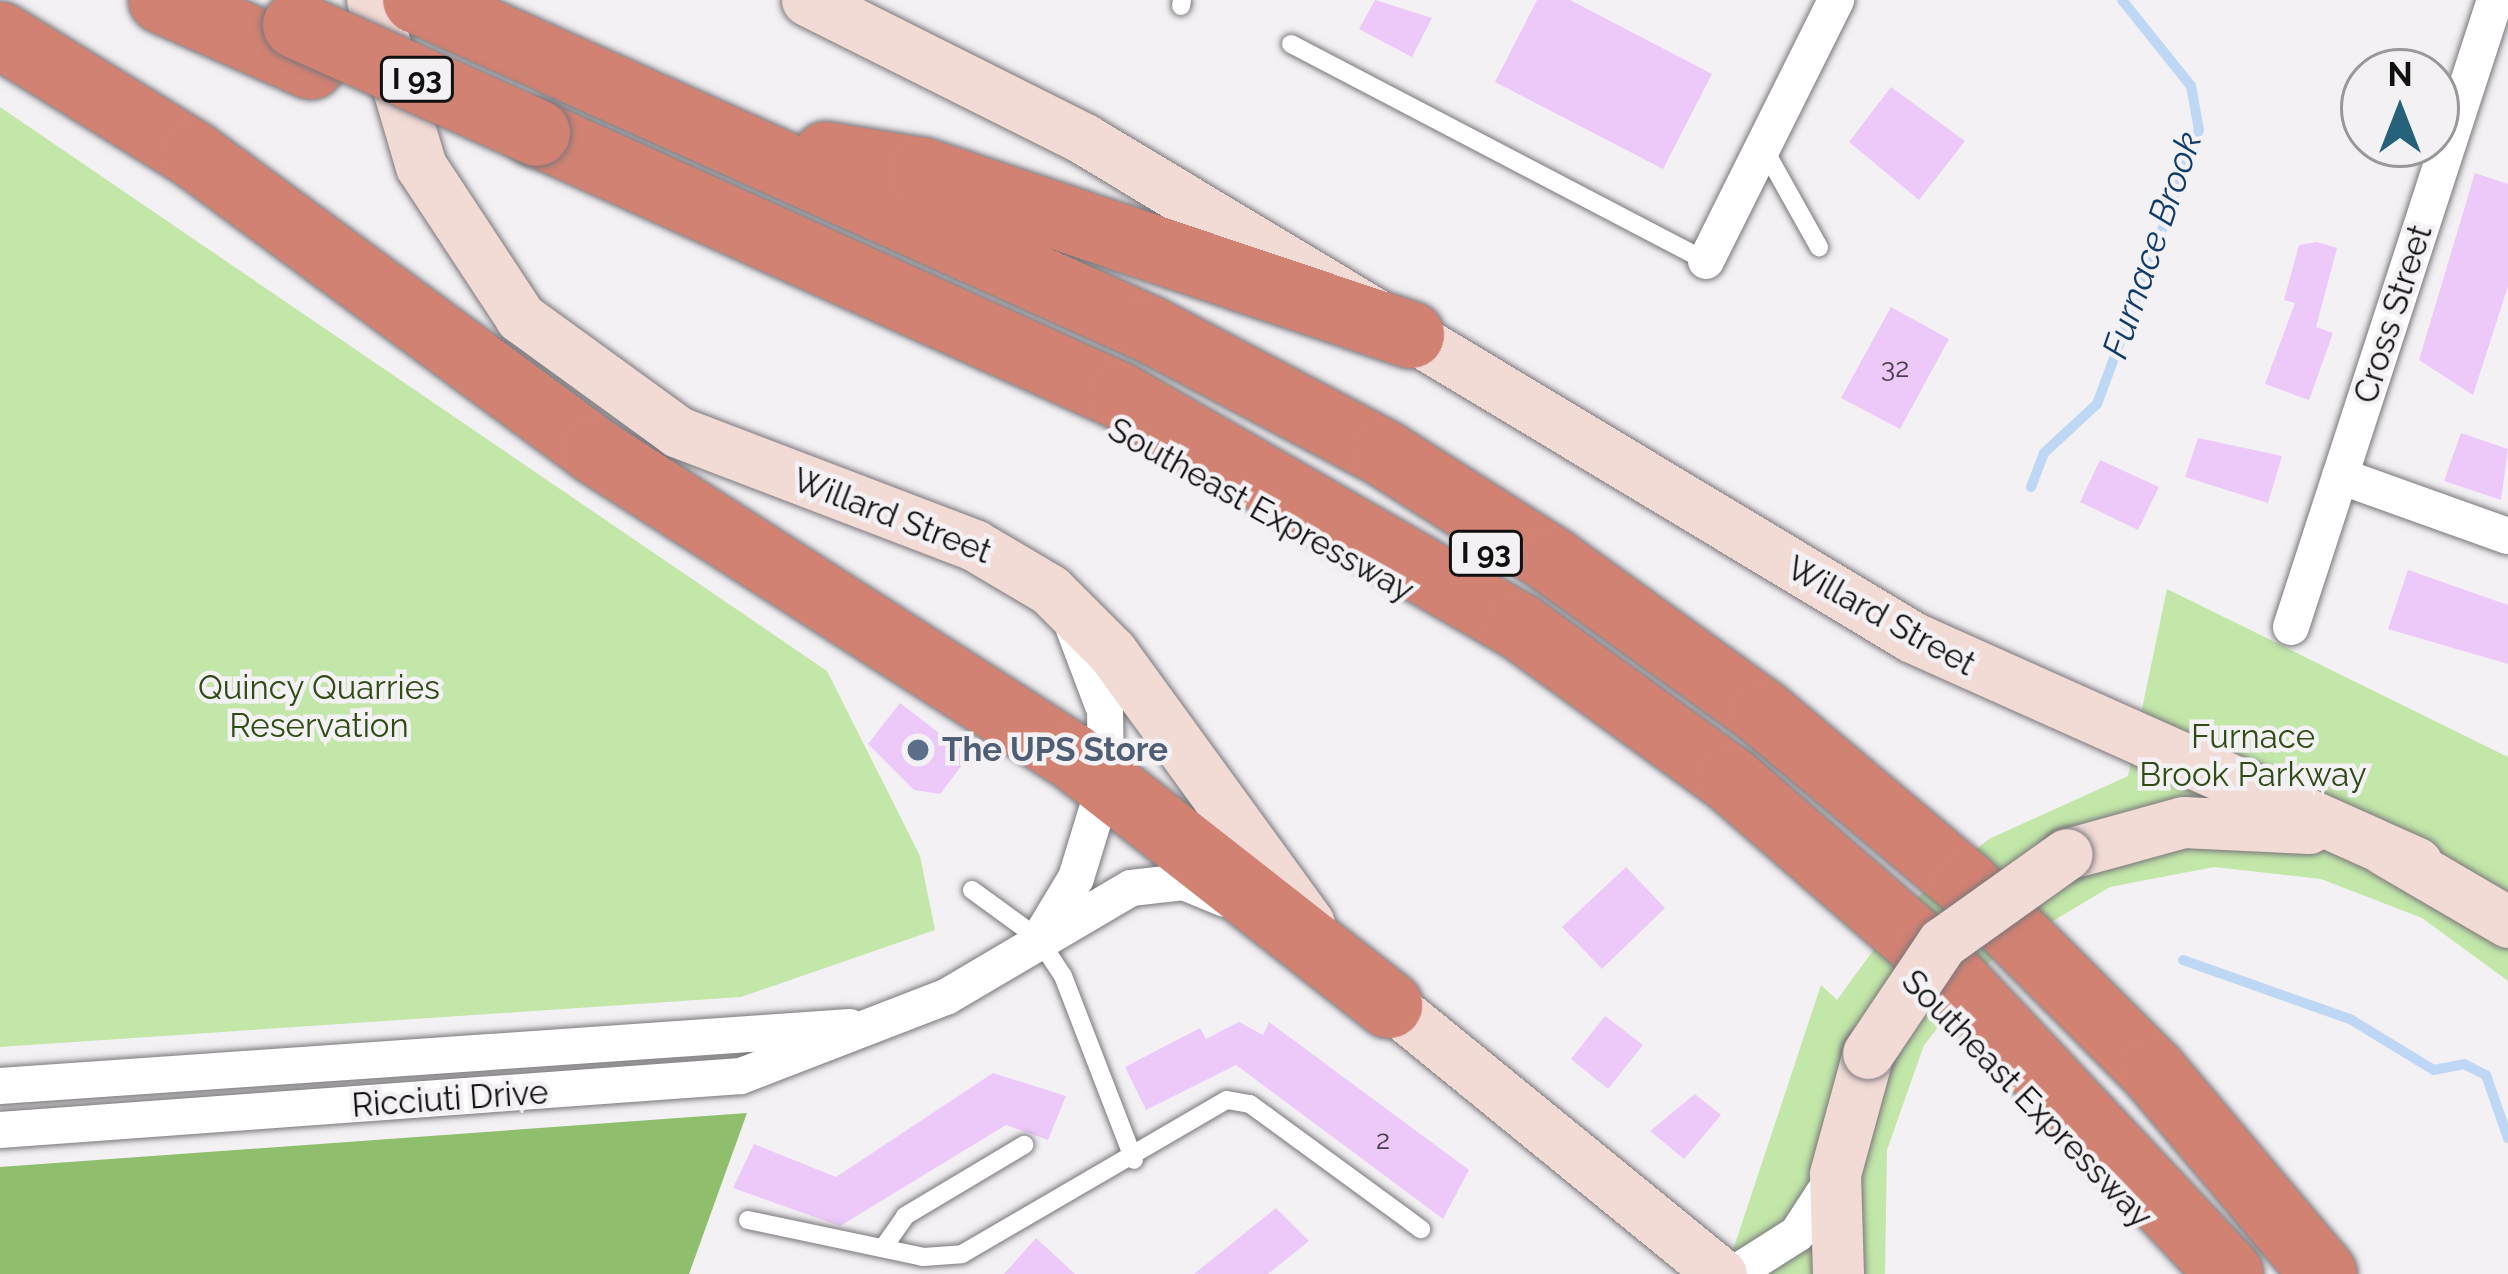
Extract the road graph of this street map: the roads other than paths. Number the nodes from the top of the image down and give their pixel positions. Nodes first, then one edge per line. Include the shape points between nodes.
1 (162, 0) edge
2 (372, 0) edge
3 (416, 0) edge
4 (807, 0) edge
5 (1836, 0) edge
6 (2495, 0) edge
7 (297, 23) edge
8 (0, 35) edge
9 (1291, 44) dead end
10 (527, 106) junction
11 (734, 140) junction
12 (1762, 148) junction
13 (1819, 247) dead end
14 (1706, 261) joint
15 (1411, 335) junction
16 (2340, 476) junction
17 (2508, 536) edge
18 (1050, 590) junction
19 (2290, 628) dead end
20 (1106, 780) junction
21 (2417, 863) junction
22 (972, 890) dead end
23 (2508, 922) edge
24 (1038, 938) junction
25 (1389, 1005) junction
26 (889, 1021) junction
27 (0, 1086) edge
28 (0, 1130) edge
29 (1024, 1144) dead end
30 (1134, 1160) junction
31 (1835, 1174) junction
32 (748, 1220) dead end
33 (1421, 1228) dead end
34 (884, 1248) junction
35 (1721, 1274) edge
36 (1734, 1274) edge
37 (1838, 1274) edge
38 (2191, 1274) edge
39 (2230, 1274) edge
40 (2286, 1274) edge
41 (2324, 1274) edge

1 - 7 highway, Southeast Expressway / I 93
2 - 18 main road, Willard Street via 429,184 541,337 678,432 974,545
3 - 10 highway, Southeast Expressway / I 93
4 - 15 main road, Willard Street via 1046,118
5 - 12 street
6 - 16 street, Cross Street
7 - 10 highway, Southeast Expressway / I 93
7 - 10 highway, I 93
8 - 20 highway via 194,155 595,451
9 - 14 lane
10 - 11 highway, Southeast Expressway / I 93
10 - 38 highway, Southeast Expressway / I 93 via 1502,651 1712,804 1907,973
10 - 39 highway, I 93 via 1120,396 1519,626 1730,780 1928,951
10 - 40 highway, I 93 via 1198,386 1588,620 1795,777 1990,947
11 - 15 highway via 923,171
11 - 41 highway, Southeast Expressway / I 93 via 1271,390 1661,635 2010,926 2196,1118
12 - 13 lane
12 - 14 street
15 - 21 main road, Willard Street via 1912,637
16 - 17 street
16 - 19 street, Cross Street
18 - 20 street, Ricciuti Drive via 1099,687
18 - 25 main road, Willard Street via 1112,652 1318,934
20 - 24 street, Ricciuti Drive via 1076,878
20 - 25 highway
21 - 23 main road
21 - 31 main road, bridge via 2242,819 2153,827 2067,854 1953,931 1868,1053
22 - 24 lane
24 - 25 street, Ricciuti Drive via 1131,888 1184,882
24 - 26 street, Ricciuti Drive
24 - 30 lane via 1075,1000
25 - 35 main road, Willard Street
26 - 27 street, Ricciuti Drive
26 - 28 street, Ricciuti Drive via 741,1076
29 - 34 lane via 896,1223
30 - 33 lane via 1215,1104 1239,1101
30 - 34 lane via 962,1254
31 - 36 street via 1796,1234
31 - 37 main road
32 - 34 lane

